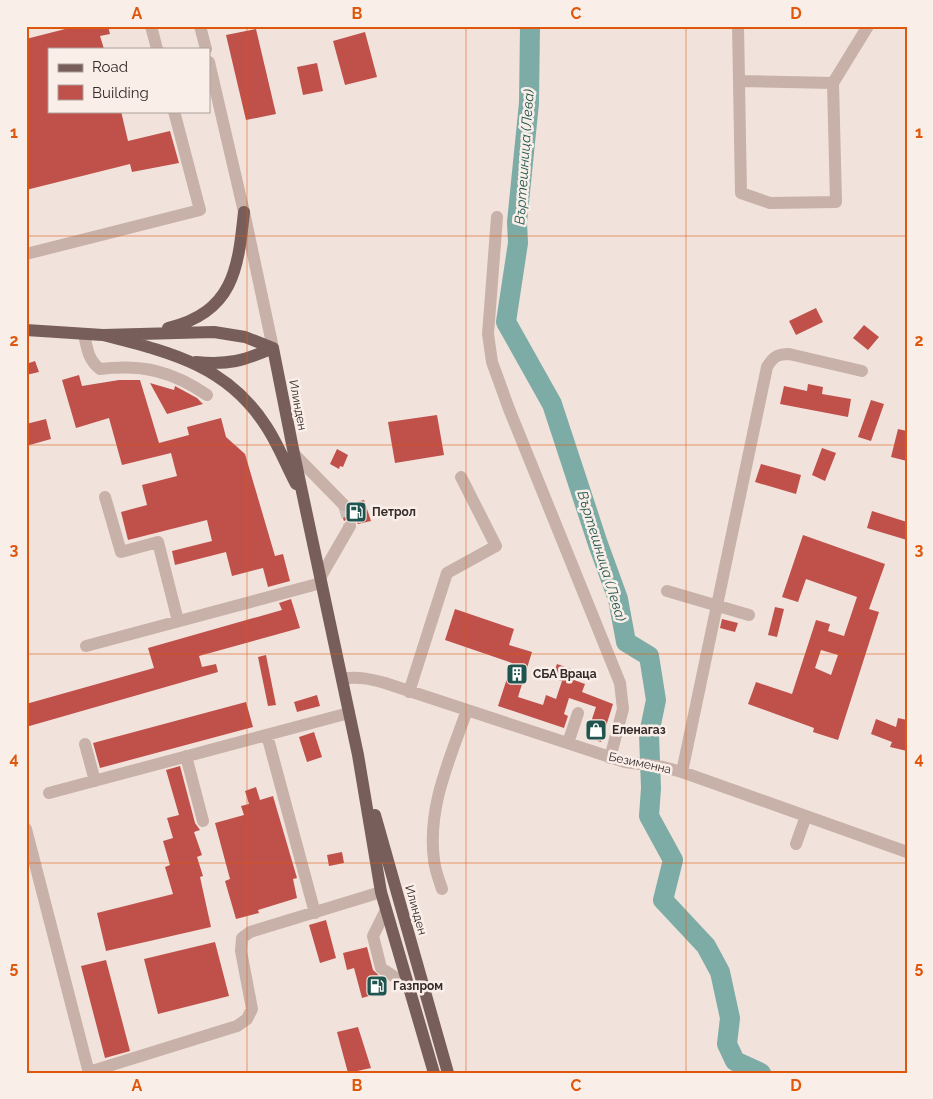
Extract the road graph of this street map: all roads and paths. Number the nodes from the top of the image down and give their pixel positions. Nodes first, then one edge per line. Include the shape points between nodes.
1 (152, 26) edge
2 (200, 26) edge
3 (738, 26) edge
4 (868, 26) edge
5 (157, 48) edge
6 (206, 48) edge
7 (210, 66) edge
8 (739, 81) junction
9 (833, 83) junction
10 (174, 112) edge
11 (244, 212) junction
12 (497, 217) dead end
13 (26, 254) edge
14 (26, 330) edge
15 (84, 334) junction
16 (146, 334) junction
17 (103, 335) junction
18 (273, 348) junction
19 (194, 362) junction
20 (862, 371) dead end
21 (207, 395) dead end
22 (294, 454) junction
23 (461, 477) dead end
24 (105, 497) dead end
25 (304, 502) junction
26 (344, 505) tunnel mouth
27 (350, 526) tunnel mouth
28 (321, 580) junction
29 (667, 591) dead end
30 (718, 605) junction
31 (749, 615) dead end
32 (178, 621) junction
33 (86, 646) dead end
34 (342, 679) junction
35 (409, 692) junction
36 (467, 710) junction
37 (350, 713) junction
38 (578, 713) dead end
39 (267, 735) junction
40 (568, 743) junction
41 (84, 744) dead end
42 (358, 755) junction
43 (186, 756) junction
44 (610, 758) junction
45 (682, 772) junction
46 (94, 782) junction
47 (49, 793) dead end
48 (806, 816) junction
49 (203, 821) dead end
50 (26, 829) edge
51 (796, 844) dead end
52 (907, 852) edge
53 (442, 890) dead end
54 (381, 892) junction
55 (386, 910) junction
56 (315, 912) junction
57 (407, 984) junction
58 (89, 1072) edge
59 (434, 1073) edge
60 (448, 1073) edge

1 - 5 street
2 - 6 street
3 - 8 street
4 - 9 street
7 - 11 street, Илинден
8 - 9 street
8 - 9 street via 741,193 770,203 836,202
10 - 13 street via 200,210
11 - 16 main road via 235,272 218,301 196,319
11 - 18 street, Илинден
12 - 44 street via 488,334 492,362 620,682 623,709
14 - 15 main road
15 - 17 main road
15 - 21 street via 90,357 100,369 120,366 150,369 189,383
16 - 17 main road
16 - 18 main road via 228,333
17 - 19 main road via 159,349
18 - 19 main road via 234,362
18 - 22 main road, Илинден
19 - 25 main road via 232,386 256,412 276,442
20 - 30 street via 789,354 773,357 764,378
22 - 25 main road, Илинден
22 - 26 street
23 - 35 street via 496,546 446,573
24 - 32 street via 121,552 158,542
25 - 28 main road, Илинден
27 - 28 street
28 - 32 street
28 - 34 main road, Илинден
29 - 30 street
30 - 31 street
30 - 45 street
32 - 33 street
34 - 35 street, Безименна via 365,678
34 - 37 main road, Илинден
35 - 36 street, Безименна
36 - 40 street, Безименна
36 - 53 street via 437,796 432,831 434,861
37 - 39 street
37 - 42 main road, Илинден
38 - 40 street
39 - 43 street
39 - 56 street
40 - 44 street, Безименна
41 - 46 street
42 - 54 main road, Илинден
42 - 60 main road, Илинден
43 - 46 street
43 - 49 street
44 - 45 street, Безименна
45 - 48 street, Безименна
46 - 47 street
48 - 51 street
48 - 52 street, Безименна
50 - 58 street
54 - 55 main road, Илинден
54 - 56 street
55 - 57 main road, Илинден
55 - 57 street via 373,936 380,968
56 - 58 street via 250,932 242,938 240,951 252,1009 248,1019 237,1026
57 - 59 main road, Илинден

